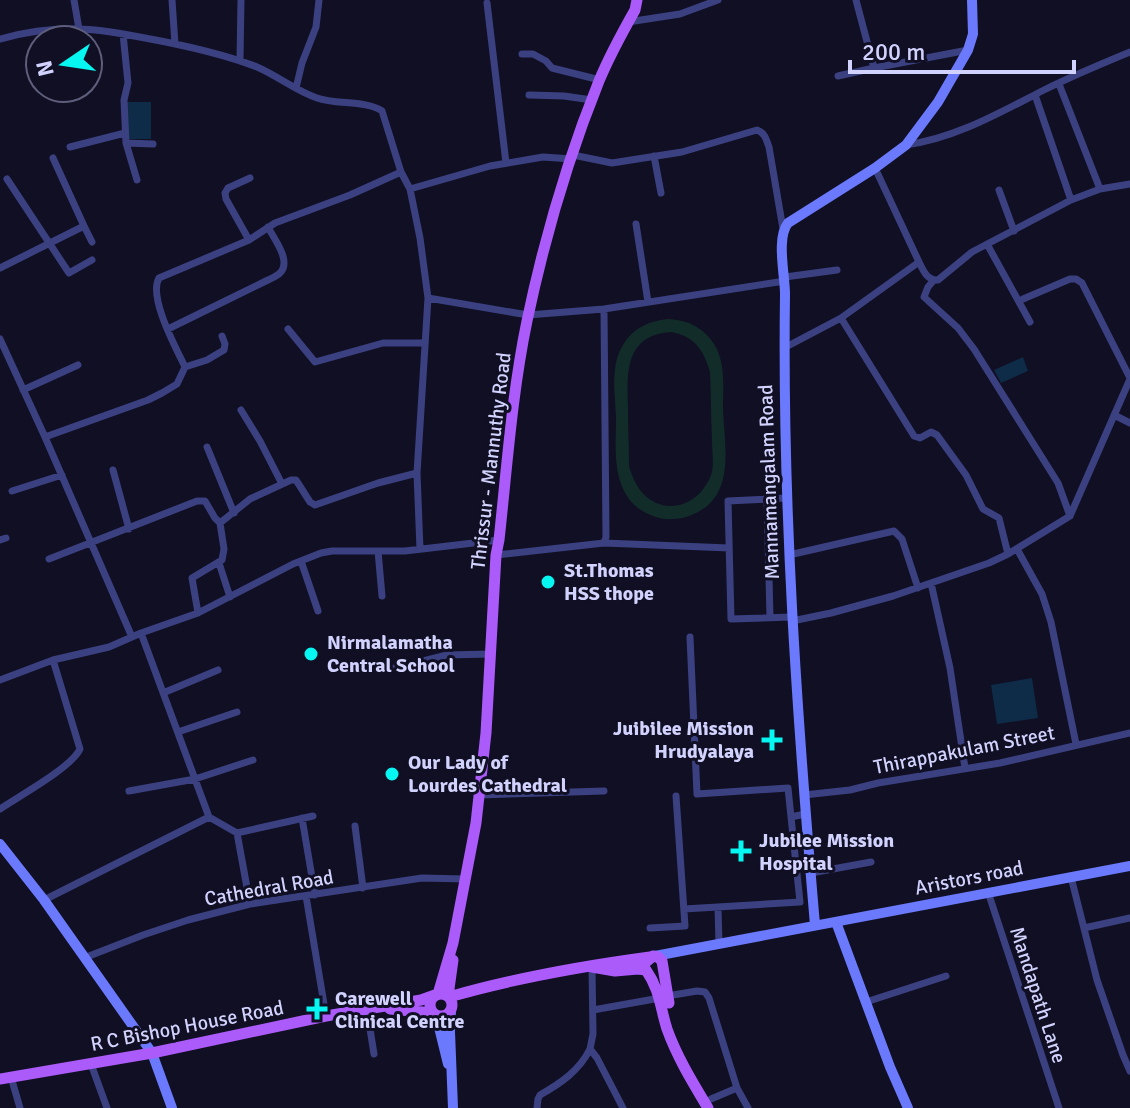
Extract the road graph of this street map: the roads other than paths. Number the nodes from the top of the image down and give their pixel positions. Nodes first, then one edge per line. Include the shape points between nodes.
1 (74, 0) edge
2 (172, 0) edge
3 (241, 0) edge
4 (319, 0) edge
5 (637, 0) edge
6 (718, 0) edge
7 (856, 0) edge
8 (972, 0) edge
9 (487, 3) dead end
10 (628, 22) junction
11 (78, 24) edge
12 (104, 32) edge
13 (24, 33) edge
14 (123, 34) junction
15 (0, 39) edge
16 (175, 44) junction
17 (968, 50) junction
18 (1130, 52) edge
19 (522, 54) dead end
20 (240, 60) junction
21 (874, 68) junction
22 (838, 76) dead end
23 (600, 80) junction
24 (1059, 84) junction
25 (296, 88) junction
26 (529, 95) dead end
27 (1035, 95) junction
28 (592, 100) junction
29 (125, 133) junction
30 (126, 143) junction
31 (153, 144) dead end
32 (906, 145) junction
33 (70, 147) dead end
34 (654, 156) junction
35 (572, 157) junction
36 (53, 158) dead end
37 (506, 163) junction
38 (875, 168) junction
39 (401, 172) junction
40 (250, 178) dead end
41 (7, 179) dead end
42 (137, 180) dead end
43 (1130, 184) edge
44 (410, 189) junction
45 (1100, 189) junction
46 (999, 190) dead end
47 (661, 193) dead end
48 (1071, 200) junction
49 (636, 224) dead end
50 (84, 226) junction
51 (268, 227) junction
52 (783, 229) junction
53 (1014, 231) junction
54 (249, 240) junction
55 (92, 242) dead end
56 (50, 243) junction
57 (987, 244) junction
58 (92, 260) dead end
59 (919, 262) junction
60 (0, 268) edge
61 (837, 270) dead end
62 (785, 279) junction
63 (933, 281) junction
64 (428, 298) junction
65 (1023, 299) dead end
66 (648, 302) junction
67 (604, 309) junction
68 (528, 315) junction
69 (841, 318) junction
70 (1030, 322) dead end
71 (168, 329) junction
72 (288, 329) dead end
73 (222, 336) dead end
74 (0, 339) edge
75 (424, 343) junction
76 (784, 348) junction
77 (78, 365) dead end
78 (185, 367) junction
79 (1130, 378) edge
80 (23, 390) junction
81 (241, 410) dead end
82 (1114, 415) junction
83 (1130, 423) edge
84 (45, 437) junction
85 (207, 447) dead end
86 (113, 470) dead end
87 (417, 473) junction
88 (62, 475) junction
89 (282, 484) junction
90 (12, 491) dead end
91 (786, 498) junction
92 (767, 499) junction
93 (234, 513) junction
94 (1070, 516) junction
95 (220, 523) junction
96 (129, 529) junction
97 (499, 540) junction
98 (92, 543) junction
99 (604, 543) junction
100 (729, 548) junction
101 (420, 549) junction
102 (1017, 549) junction
103 (378, 551) junction
104 (1008, 554) junction
105 (496, 555) junction
106 (789, 555) junction
107 (49, 559) dead end
108 (301, 561) junction
109 (219, 563) junction
110 (931, 583) junction
111 (918, 588) junction
112 (382, 596) dead end
113 (230, 597) junction
114 (318, 611) dead end
115 (198, 613) junction
116 (770, 617) junction
117 (792, 619) junction
118 (141, 633) junction
119 (132, 637) junction
120 (690, 637) dead end
121 (490, 654) junction
122 (53, 660) junction
123 (218, 670) dead end
124 (387, 670) dead end
125 (0, 680) edge
126 (163, 693) junction
127 (237, 712) dead end
128 (178, 732) junction
129 (1130, 733) edge
130 (1076, 744) junction
131 (253, 760) dead end
132 (965, 768) junction
133 (195, 779) junction
134 (129, 791) dead end
135 (604, 791) dead end
136 (479, 795) junction
137 (804, 795) junction
138 (676, 796) dead end
139 (0, 809) edge
140 (805, 814) junction
141 (313, 816) dead end
142 (209, 817) junction
143 (791, 817) junction
144 (302, 818) junction
145 (355, 826) dead end
146 (237, 833) junction
147 (0, 844) edge
148 (871, 862) dead end
149 (1130, 866) edge
150 (811, 873) junction
151 (1071, 877) junction
152 (465, 879) junction
153 (363, 888) junction
154 (988, 892) junction
155 (315, 895) junction
156 (306, 896) junction
157 (44, 900) junction
158 (250, 904) junction
159 (718, 908) junction
160 (684, 909) junction
161 (1130, 918) edge
162 (836, 922) junction
163 (815, 925) junction
164 (650, 928) dead end
165 (1084, 928) junction
166 (719, 944) junction
167 (84, 958) junction
168 (658, 961) junction
169 (592, 967) junction
170 (647, 972) junction
171 (946, 976) dead end
172 (664, 997) junction
173 (445, 1000) junction
174 (866, 1002) junction
175 (382, 1008) junction
176 (367, 1010) junction
177 (593, 1010) junction
178 (433, 1013) junction
179 (326, 1016) junction
180 (590, 1049) junction
181 (152, 1053) junction
182 (374, 1054) dead end
183 (1126, 1054) edge
184 (91, 1064) junction
185 (1130, 1071) edge
186 (452, 1077) junction
187 (6, 1078) edge
188 (737, 1088) junction
189 (712, 1105) edge
190 (20, 1108) edge
191 (107, 1108) edge
192 (172, 1108) edge
193 (453, 1108) edge
194 (537, 1108) edge
195 (623, 1108) edge
196 (748, 1108) edge
197 (908, 1108) edge
198 (1059, 1108) edge

1 - 11 street
2 - 16 street
3 - 20 street
4 - 25 street
5 - 10 main road, Thrissur - Mannuthy Road
6 - 10 street via 680,14
7 - 21 street
8 - 17 main road
9 - 37 street
10 - 23 main road, Thrissur - Mannuthy Road
12 - 14 street
13 - 15 street
14 - 16 street
14 - 29 street via 128,83
16 - 20 street
17 - 21 street
17 - 32 main road
18 - 24 street
19 - 23 street
20 - 25 street
21 - 22 street
23 - 28 main road, Thrissur - Mannuthy Road
24 - 27 street
24 - 45 street
25 - 39 street via 332,103 382,111
26 - 28 street
27 - 32 street via 965,129
27 - 48 street
28 - 35 main road, Thrissur - Mannuthy Road
29 - 30 street
29 - 33 street
30 - 31 street
30 - 42 street
32 - 38 main road
34 - 35 street via 612,163
34 - 47 street
34 - 52 street via 762,132
35 - 37 street
35 - 68 main road, Thrissur - Mannuthy Road
36 - 50 street
37 - 44 street
38 - 52 main road
38 - 59 street
39 - 44 street
39 - 51 street
40 - 54 street via 225,193
41 - 56 street
43 - 45 street
44 - 64 street
45 - 48 street
46 - 53 street
48 - 53 street
49 - 66 street
50 - 55 street
50 - 56 street
51 - 54 street
51 - 71 street via 284,257 282,272
52 - 62 main road, Mannamangalam Road
53 - 57 street
54 - 71 street via 159,278 156,291
56 - 58 street via 69,273
56 - 60 street
57 - 63 street
57 - 70 street
59 - 63 street
59 - 69 street
61 - 62 street
62 - 66 street
62 - 76 main road, Mannamangalam Road
63 - 94 street via 924,297 974,349 1058,483
64 - 68 street
64 - 75 street
65 - 79 street via 1070,279 1082,283
66 - 67 street
67 - 68 street
67 - 99 street
68 - 97 main road, Thrissur - Mannuthy Road
69 - 76 street
69 - 104 street via 914,436 937,435 983,509 999,518
71 - 78 street
72 - 75 street via 315,362 383,343
73 - 78 street via 224,350
74 - 80 street
75 - 87 street
76 - 91 main road, Mannamangalam Road
77 - 80 street
78 - 84 street via 177,384 148,400
79 - 82 street
80 - 84 street
81 - 89 street
82 - 83 street
82 - 94 street
84 - 88 street
85 - 93 street
86 - 96 street
87 - 89 street via 315,505 296,480
87 - 101 street
88 - 90 street
88 - 98 street
89 - 93 street
91 - 92 street
91 - 106 main road, Mannamangalam Road
92 - 100 street via 728,501
92 - 116 street
93 - 95 street
94 - 102 street
95 - 96 street via 205,501 197,501
95 - 109 street via 225,555
96 - 98 street
97 - 101 street
97 - 105 main road, Thrissur - Mannuthy Road
98 - 107 street
98 - 119 street
99 - 100 street
99 - 105 street
100 - 116 street via 731,619
101 - 103 street
102 - 104 street
102 - 130 street via 1051,622
103 - 108 street via 332,551
103 - 112 street
104 - 110 street
105 - 121 main road, Thrissur - Mannuthy Road
106 - 111 street via 894,531 902,539
106 - 117 main road, Mannamangalam Road
108 - 113 street
108 - 114 street
109 - 113 street
109 - 115 street via 192,578
110 - 111 street
110 - 132 street
111 - 117 street
113 - 115 street
115 - 118 street
116 - 117 street
117 - 137 main road, Mannamangalam Road
118 - 119 street
118 - 126 street
119 - 122 street
120 - 143 street via 697,794 788,788
121 - 124 street via 447,655
121 - 136 main road, Thrissur - Mannuthy Road
122 - 125 street
122 - 139 street via 80,749
123 - 126 street
126 - 128 street
127 - 128 street
128 - 133 street
129 - 130 street, Thirappakulam Street
130 - 132 street, Thirappakulam Street
131 - 133 street
132 - 137 street, Thirappakulam Street
133 - 134 street
133 - 142 street
135 - 136 street
136 - 152 main road, Thrissur - Mannuthy Road
137 - 140 main road, Mannamangalam Road
138 - 160 street
140 - 143 street
140 - 150 main road, Mannamangalam Road
141 - 144 street
142 - 146 street
142 - 157 street
143 - 159 street via 800,902
144 - 146 street
144 - 155 street
145 - 153 street
146 - 158 street
147 - 157 main road
148 - 150 street
149 - 151 main road, Aristors road
150 - 163 main road, Mannamangalam Road
151 - 154 main road, Aristors road
151 - 165 street
152 - 153 street, Cathedral Road via 422,878
152 - 173 main road, Thrissur - Mannuthy Road
153 - 155 street, Cathedral Road
154 - 162 main road, Aristors road
154 - 198 street, Mandapath Lane
155 - 156 street, Cathedral Road
156 - 158 street, Cathedral Road
156 - 179 street
157 - 167 main road
158 - 167 street, Cathedral Road
159 - 160 street
159 - 166 street
160 - 164 street via 685,926
161 - 165 street
162 - 163 main road, Aristors road
162 - 174 main road
163 - 166 main road
165 - 183 street via 1097,980
166 - 168 main road
167 - 181 main road
168 - 169 main road
168 - 170 main road via 645,964
168 - 172 main road
169 - 170 main road
169 - 173 main road via 488,986
169 - 177 street
170 - 172 main road
171 - 174 street
172 - 177 street
172 - 188 street via 705,992
172 - 189 main road via 667,1029 682,1063
173 - 175 main road
173 - 178 main road via 441,1016
173 - 178 main road, Thrissur - Mannuthy Road via 429,1003
173 - 186 main road
174 - 197 main road
175 - 176 main road, R C Bishop House Road
175 - 178 main road
176 - 179 main road, R C Bishop House Road
176 - 182 street
177 - 180 street
178 - 186 main road
179 - 181 main road, R C Bishop House Road
180 - 194 street via 570,1076 540,1095
180 - 195 street
181 - 184 main road, R C Bishop House Road
181 - 192 main road
183 - 185 street
184 - 187 main road, R C Bishop House Road
184 - 191 street
186 - 193 main road
187 - 190 street
188 - 189 street
188 - 196 street

